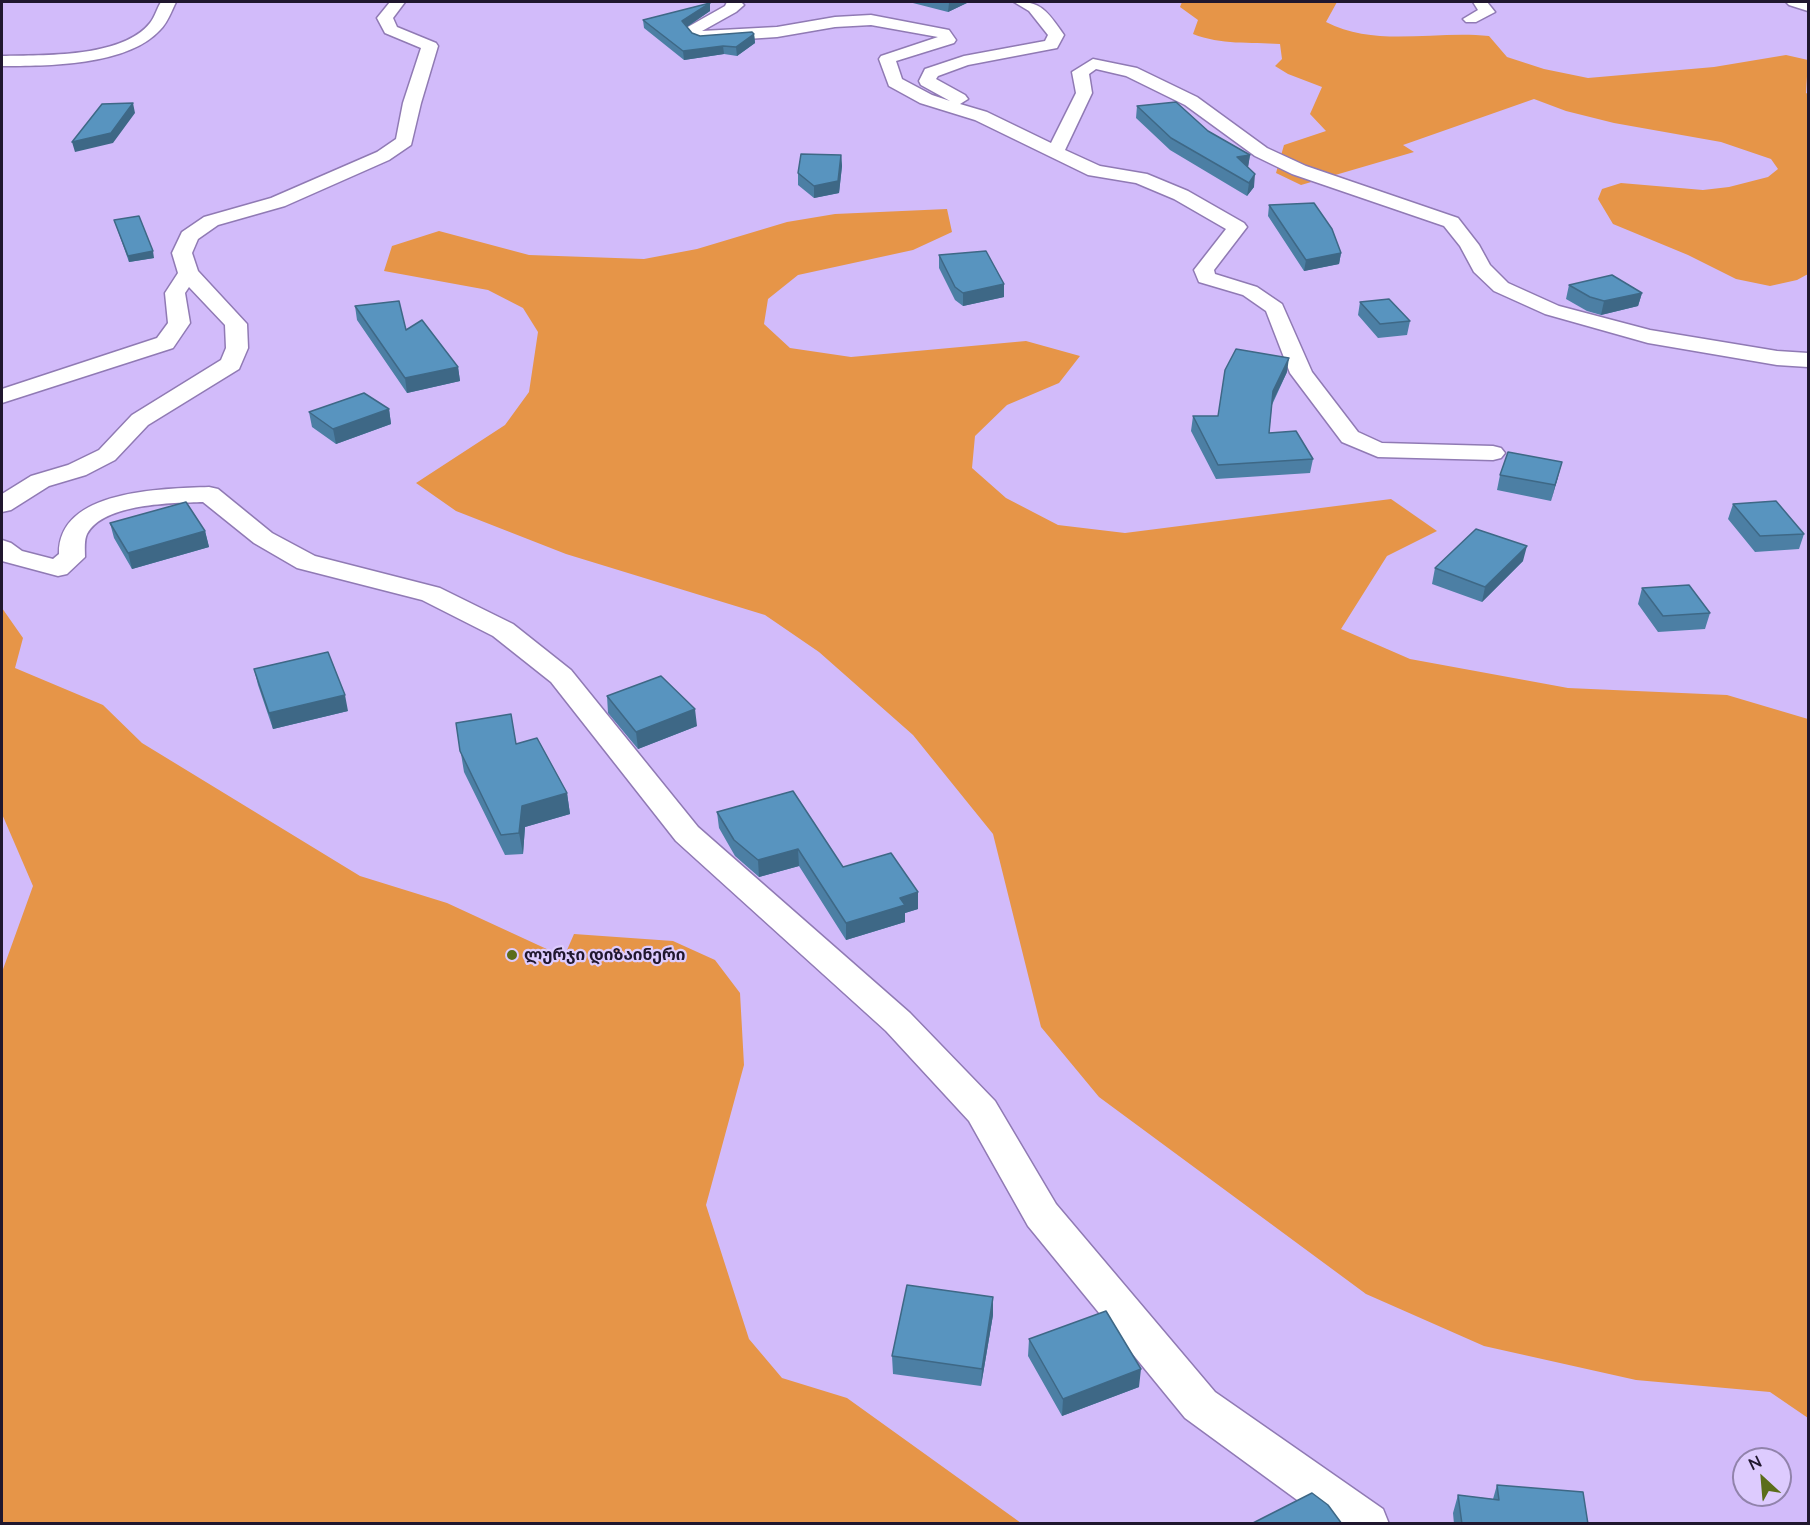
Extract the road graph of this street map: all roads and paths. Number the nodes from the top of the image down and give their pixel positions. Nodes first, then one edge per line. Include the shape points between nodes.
1 (168, 2) edge
2 (397, 2) edge
3 (734, 2) edge
4 (1022, 2) edge
5 (1480, 2) edge
6 (1794, 2) edge
7 (1809, 7) edge
8 (1471, 19) dead end
9 (2, 61) edge
10 (963, 110) junction
11 (1055, 152) junction
12 (188, 273) junction
13 (1809, 360) edge
14 (2, 396) edge
15 (1493, 453) dead end
16 (2, 505) edge
17 (2, 548) edge
18 (1367, 1524) edge

1 - 9 street via 156,27 140,40 116,49
2 - 12 street via 385,18 391,30 430,46 405,141 383,156 278,202 199,228 189,236 182,253
3 - 10 street via 736,5 725,15 692,31 700,37 871,20 943,33 948,40 887,59 895,82 926,99
4 - 10 street via 1034,8 1056,35 1051,45 964,61 931,73 927,81 957,97 965,105
5 - 8 street via 1487,12
6 - 7 street
10 - 11 street
11 - 13 street via 1084,93 1080,72 1093,64 1131,72 1191,101 1235,135 1299,170 1452,222 1481,268 1501,286 1552,310 1648,336
11 - 15 street via 1095,171 1140,178 1161,186 1238,227 1204,270 1206,278 1250,291 1275,308 1301,373 1350,437 1378,450
12 - 14 street via 176,293 179,323 165,343
12 - 16 street via 236,324 237,348 231,364 140,420 106,455 40,482
17 - 18 street via 13,557 58,568 72,557 74,534 88,518 113,505 209,494 263,538 306,561 431,594 503,630 561,676 687,834 898,1022 982,1111 1042,1215 1200,1405

